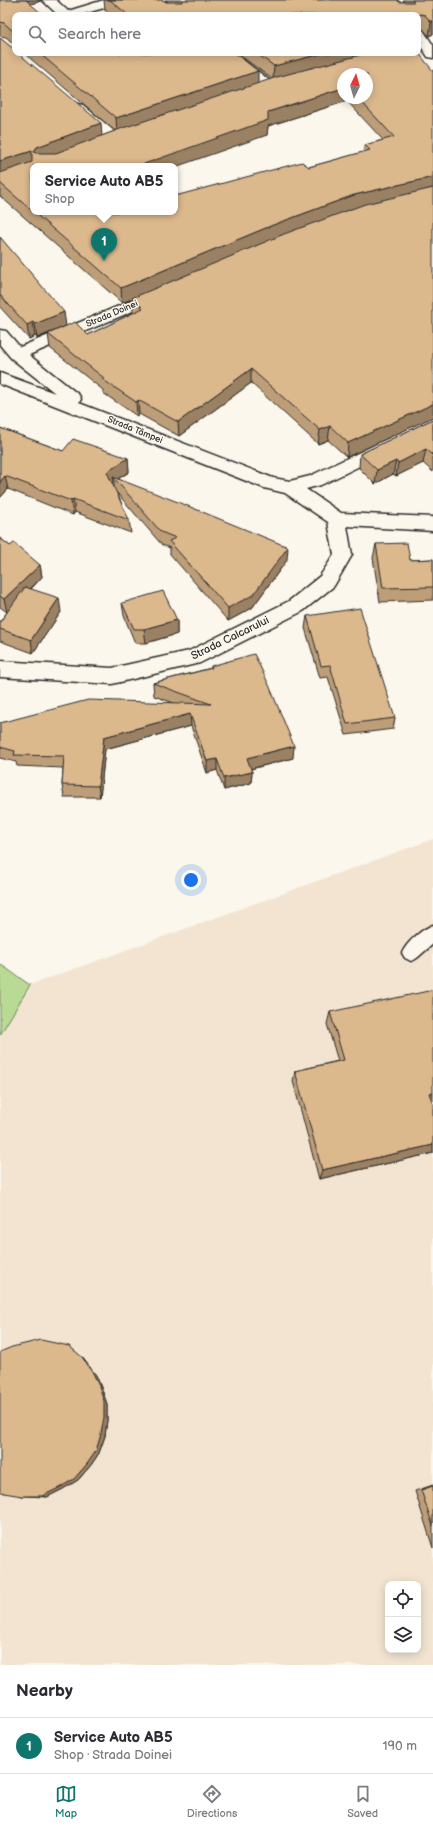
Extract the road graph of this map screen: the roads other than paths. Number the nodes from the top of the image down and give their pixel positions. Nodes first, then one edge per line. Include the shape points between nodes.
1 (48, 0) edge
2 (117, 0) edge
3 (62, 12) edge
4 (76, 12) edge
5 (421, 39) edge
6 (426, 49) edge
7 (230, 56) edge
8 (286, 83) edge
9 (271, 87) junction
10 (256, 92) edge
11 (69, 100) edge
12 (130, 134) edge
13 (115, 139) junction
14 (100, 144) edge
15 (177, 287) edge
16 (0, 335) edge
17 (17, 354) junction
18 (0, 378) edge
19 (87, 411) junction
20 (433, 423) edge
21 (290, 487) junction
22 (337, 519) junction
23 (433, 524) edge
24 (0, 669) edge
25 (433, 933) edge
26 (411, 952) dead end

1 - 3 street
2 - 4 street
5 - 6 street
7 - 9 street
8 - 9 street
9 - 10 street
11 - 13 street
12 - 13 street
13 - 14 street
15 - 17 street, Strada Doinei
16 - 17 street
17 - 19 street
18 - 19 street, Strada Tâmpei
19 - 21 street, Strada Tâmpei via 270,484
20 - 21 street via 315,481
21 - 22 street
22 - 23 street
22 - 24 street, Strada Calcarului via 343,555 327,581 296,606 193,658 112,676
25 - 26 lane

